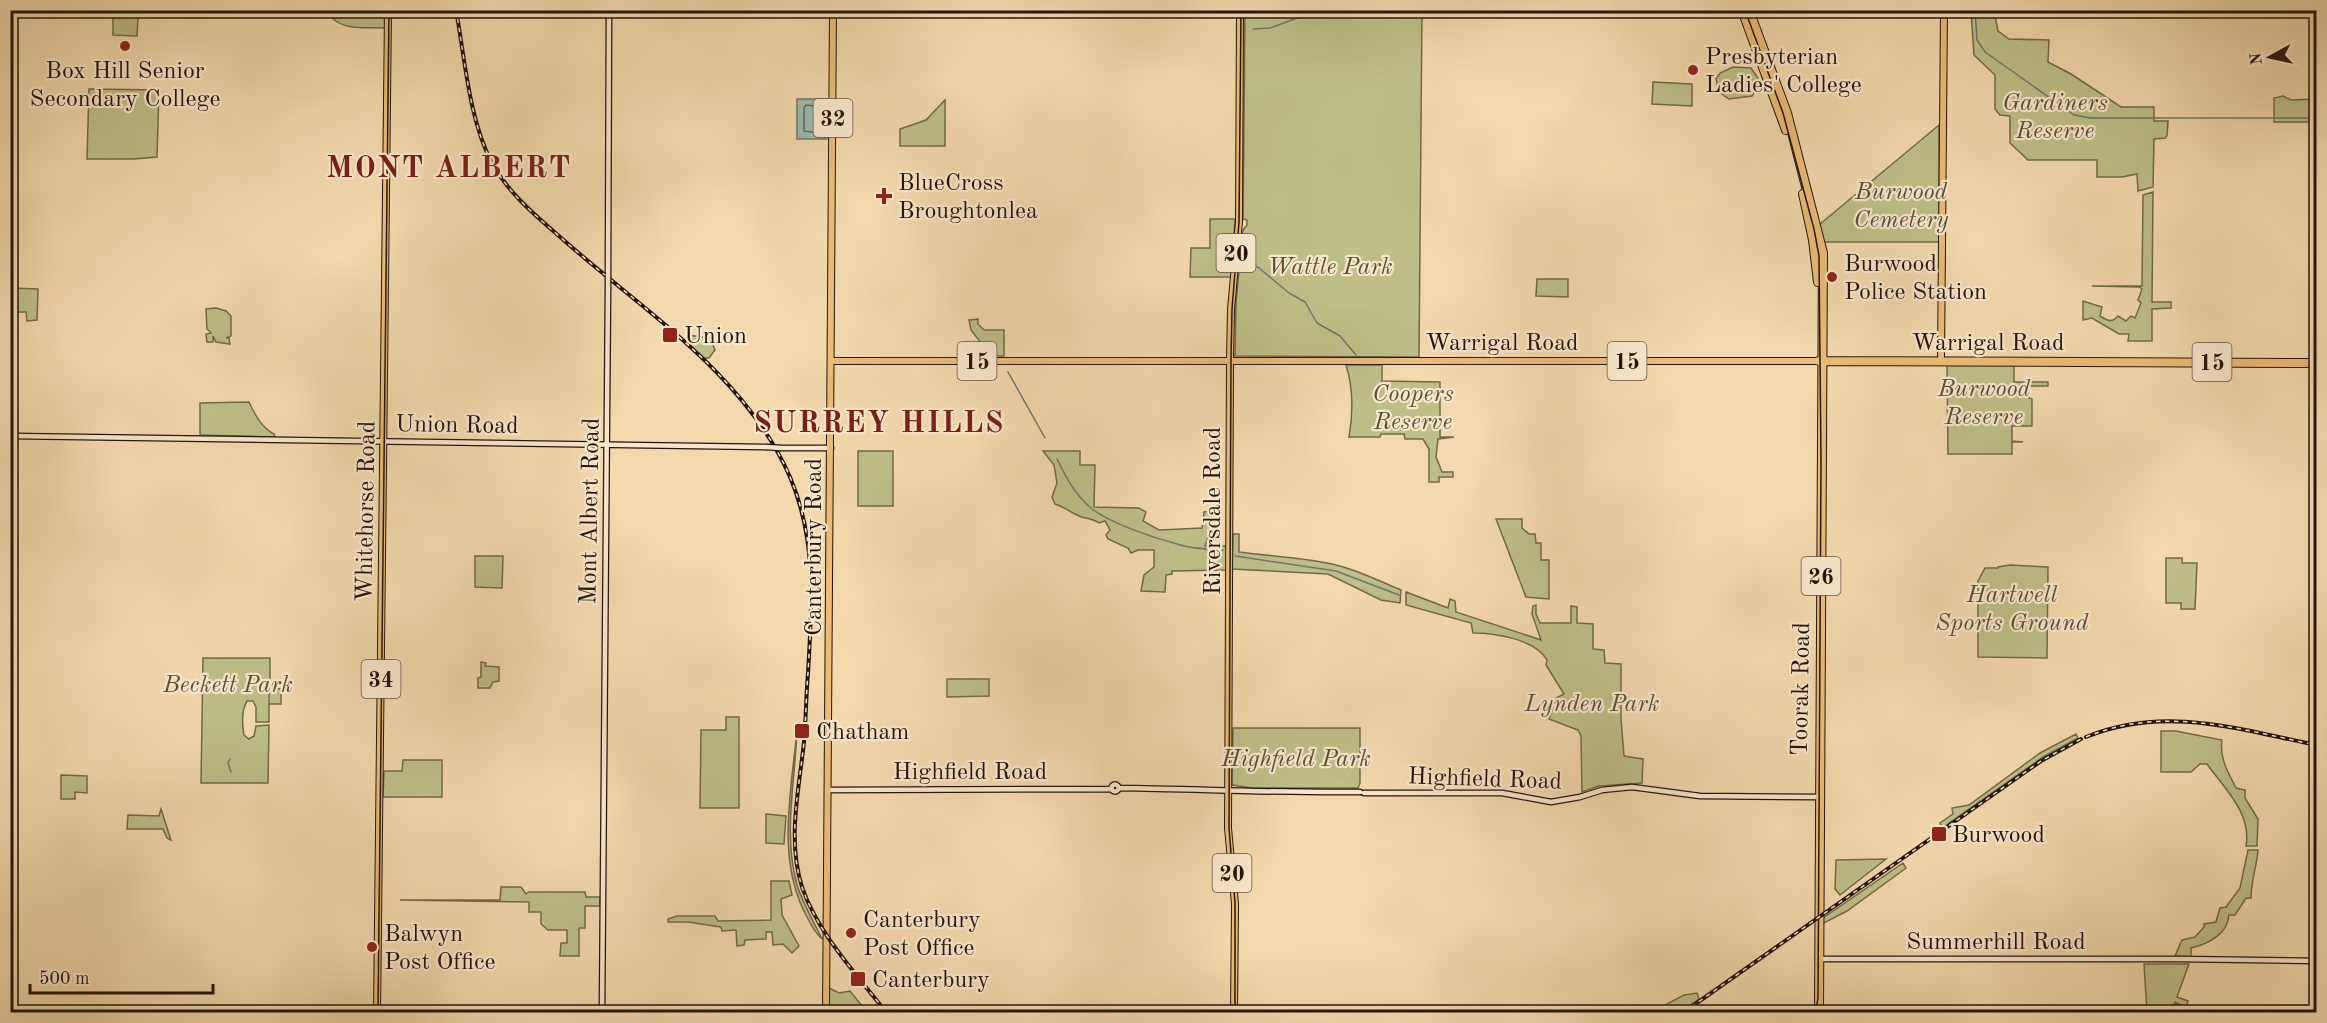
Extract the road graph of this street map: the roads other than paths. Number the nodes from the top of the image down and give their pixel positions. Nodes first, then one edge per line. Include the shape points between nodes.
1 (388, 10) edge
2 (609, 10) edge
3 (833, 10) edge
4 (1240, 10) edge
5 (1742, 10) edge
6 (1749, 10) edge
7 (1944, 10) edge
8 (1775, 79) junction
9 (1773, 93) junction
10 (1784, 113) junction
11 (1806, 196) junction
12 (1815, 218) junction
13 (1812, 231) junction
14 (1818, 246) junction
15 (1230, 360) junction
16 (832, 361) junction
17 (1941, 361) junction
18 (1821, 363) junction
19 (2316, 363) edge
20 (384, 430) junction
21 (10, 436) edge
22 (371, 441) junction
23 (384, 441) junction
24 (608, 445) junction
25 (831, 448) junction
26 (829, 790) junction
27 (1228, 790) junction
28 (1819, 797) junction
29 (1818, 959) junction
30 (2316, 961) edge
31 (1818, 1000) junction
32 (377, 1012) edge
33 (602, 1012) edge
34 (826, 1012) edge
35 (1234, 1012) edge
36 (1812, 1012) edge
37 (1818, 1012) edge

1 - 20 main road, Whitehorse Road / 34
2 - 24 main road, Mont Albert Road, bridge
3 - 16 main road, Canterbury Road / 32
4 - 15 main road, Riversdale Road / 20 via 1239,222
5 - 9 highway, 26
6 - 8 highway, 26
7 - 17 main road
8 - 9 highway
8 - 10 highway, 26
9 - 10 highway, 26
10 - 11 highway, 26
11 - 12 highway, 26
11 - 13 highway, 26
12 - 13 highway
12 - 14 highway, 26
13 - 14 highway, 26
14 - 18 highway, 26
15 - 16 main road, Warrigal Road / 15
15 - 18 main road, Warrigal Road / 15
15 - 27 main road, Riversdale Road / 20
16 - 25 main road, Canterbury Road / 32
17 - 18 highway, Warrigal Road / 15
17 - 19 highway, Warrigal Road / 15
18 - 28 highway, Toorak Road / 26
20 - 22 main road
20 - 23 main road, Whitehorse Road / 34
21 - 22 main road, Union Road
22 - 23 main road, Union Road
23 - 24 main road, Union Road
23 - 32 main road, Whitehorse Road / 34
24 - 25 main road, Union Road, bridge
24 - 33 main road, Mont Albert Road
25 - 26 main road, Canterbury Road / 32
26 - 27 main road, Highfield Road
26 - 34 main road, Canterbury Road / 32
27 - 28 main road, Highfield Road via 1502,794 1551,802 1632,786 1700,796
27 - 35 main road, Riversdale Road / 20 via 1235,907
28 - 29 highway, Toorak Road / 26
29 - 30 main road, Summerhill Road
29 - 31 highway, Toorak Road / 26
31 - 36 main road
31 - 37 highway, Toorak Road / 26

